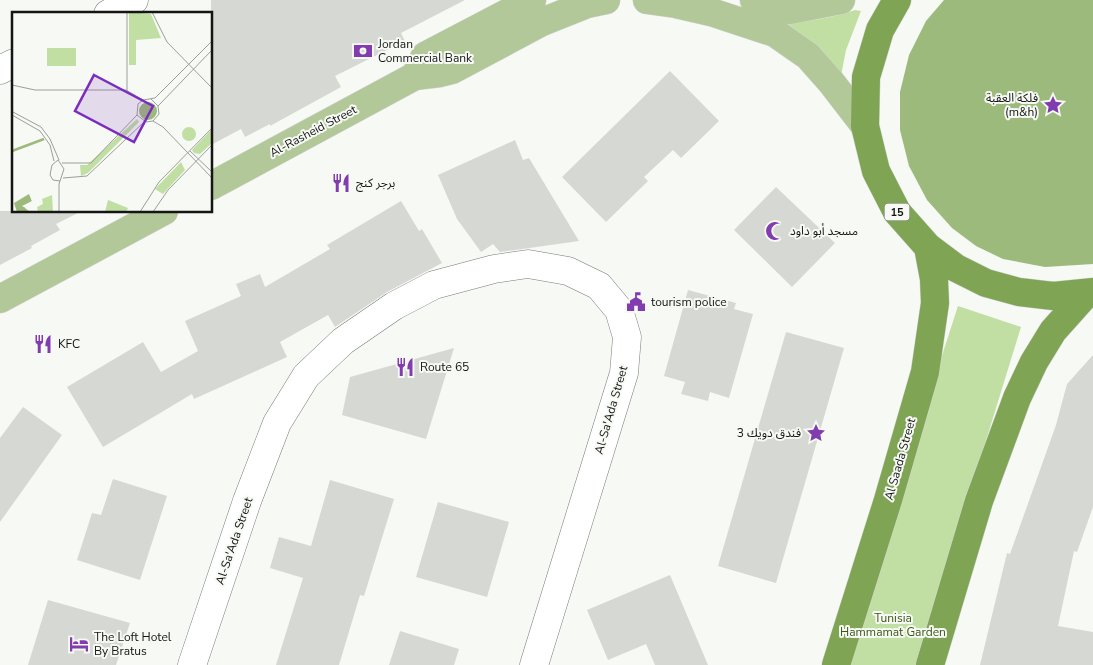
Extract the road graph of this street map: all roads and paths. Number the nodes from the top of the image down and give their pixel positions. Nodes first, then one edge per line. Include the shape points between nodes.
1 (134, 0) edge
2 (532, 0) edge
3 (606, 0) edge
4 (647, 0) edge
5 (754, 0) edge
6 (841, 0) edge
7 (897, 0) edge
8 (112, 12) edge
9 (12, 64) edge
10 (0, 70) edge
11 (415, 76) junction
12 (865, 126) junction
13 (212, 185) edge
14 (162, 212) edge
15 (928, 247) junction
16 (1090, 292) edge
17 (0, 299) edge
18 (192, 665) edge
19 (534, 665) edge
20 (836, 665) edge
21 (930, 665) edge

1 - 8 street
2 - 11 main road via 425,56
3 - 11 main road, Al-Rasheid Street via 542,22 452,70
4 - 12 main road via 711,12 775,33 808,56
5 - 6 main road via 790,10
7 - 12 highway, 15 via 880,30 866,77
9 - 10 street
11 - 13 main road, Al-Rasheid Street
12 - 15 highway, 15 via 876,171 897,212
14 - 17 main road
15 - 16 highway, 15 via 956,268 986,283 1019,292 1053,296
15 - 20 highway, Al Saada Street via 935,303 925,372
16 - 21 highway via 1053,331 1017,398 979,501
18 - 19 street, Al-Sa'Ada Street via 277,423 306,376 343,341 394,306 434,285 494,269 528,264 568,272 600,286 619,310 627,336 624,373

